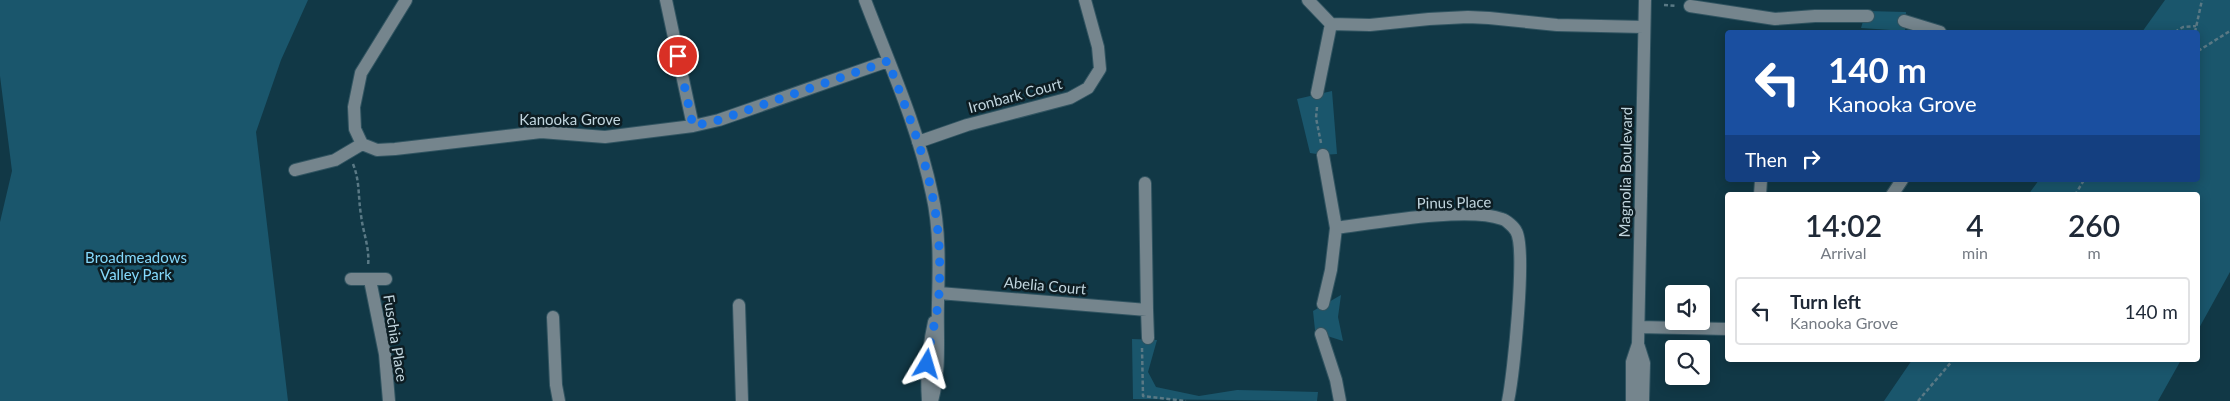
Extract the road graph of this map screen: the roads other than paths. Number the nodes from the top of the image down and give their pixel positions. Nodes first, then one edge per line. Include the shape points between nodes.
1 (406, 0) edge
2 (666, 0) edge
3 (865, 0) edge
4 (1085, 0) edge
5 (1308, 0) edge
6 (1645, 0) edge
7 (1690, 6) dead end
8 (1868, 16) dead end
9 (1775, 19) junction
10 (1904, 21) dead end
11 (1331, 24) junction
12 (1644, 27) junction
13 (1775, 30) edge
14 (1933, 30) edge
15 (888, 61) junction
16 (1317, 93) road end
17 (693, 126) junction
18 (918, 142) junction
19 (362, 144) junction
20 (1323, 155) road end
21 (295, 170) dead end
22 (1145, 183) dead end
23 (1336, 228) junction
24 (352, 279) dead end
25 (386, 279) dead end
26 (370, 280) junction
27 (939, 298) junction
28 (1323, 304) dead end
29 (739, 305) dead end
30 (1147, 310) junction
31 (553, 317) dead end
32 (1638, 327) junction
33 (1725, 329) edge
34 (1321, 334) dead end
35 (1148, 338) road end
36 (1638, 344) junction
37 (389, 401) edge
38 (559, 401) edge
39 (742, 401) edge
40 (928, 401) edge
41 (932, 401) edge
42 (1340, 401) edge
43 (1352, 401) edge
44 (1508, 401) edge
45 (1632, 401) edge
46 (1643, 401) edge

1 - 19 street via 361,73 354,107 355,129
2 - 17 street
3 - 15 street
4 - 18 street, Ironbark Court via 1098,47 1100,69 1088,88 1070,98 967,125
5 - 11 street
6 - 12 street, Magnolia Boulevard
7 - 9 street
8 - 9 street
9 - 13 street
10 - 14 street
11 - 12 street via 1370,26 1482,17 1557,25
11 - 16 street
12 - 32 street, Magnolia Boulevard
15 - 17 street, Kanooka Grove via 719,120
15 - 18 street
17 - 19 street, Kanooka Grove via 605,138 541,132 377,150
18 - 27 street via 932,194 938,242
19 - 21 street via 326,163
20 - 23 street
22 - 30 street
23 - 28 street
23 - 44 street, Pinus Place via 1440,216 1480,215 1503,219 1517,231 1520,249 1515,359
24 - 26 street, Fuschia Place
25 - 26 street, Fuschia Place
26 - 37 street, Fuschia Place via 385,354
27 - 30 street, Abelia Court
27 - 40 street via 928,348
27 - 41 street via 938,380
29 - 39 street
30 - 35 street
31 - 38 street
32 - 33 street
32 - 36 street, Magnolia Boulevard
34 - 42 street
36 - 45 street, Magnolia Boulevard via 1632,362
36 - 46 street, Magnolia Boulevard via 1644,363
42 - 43 street

